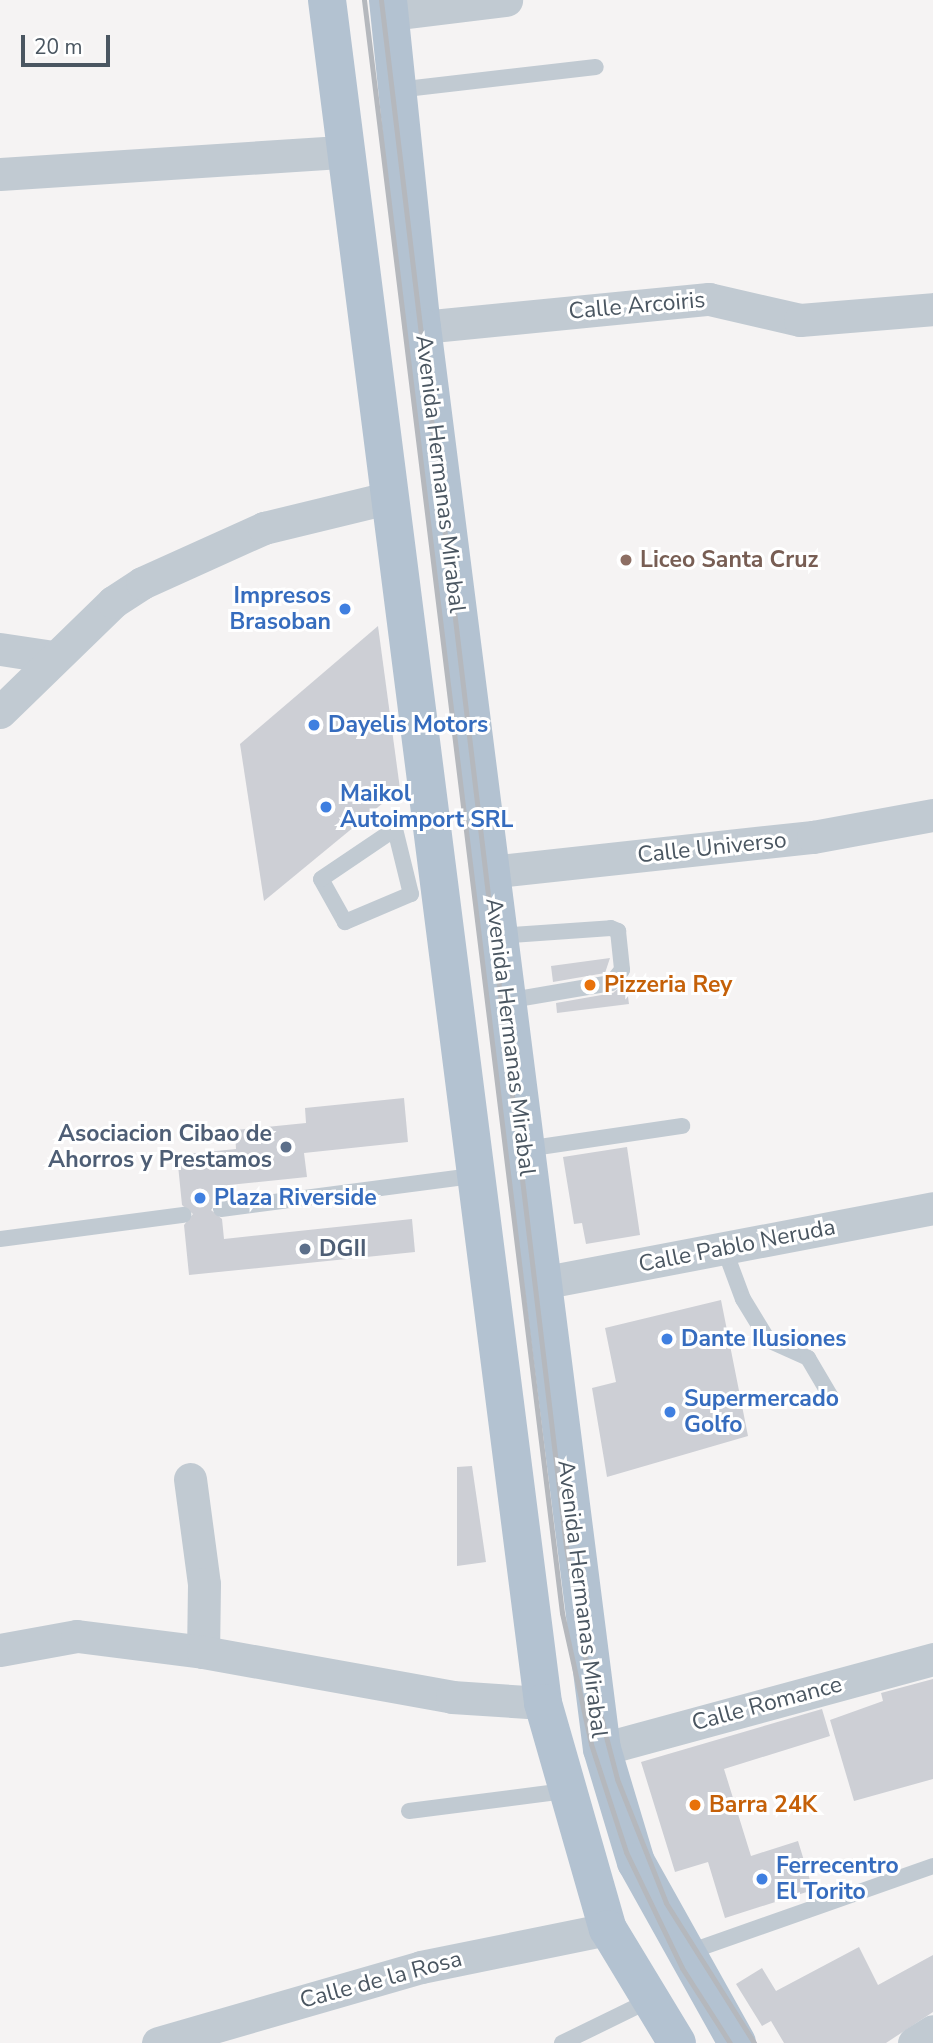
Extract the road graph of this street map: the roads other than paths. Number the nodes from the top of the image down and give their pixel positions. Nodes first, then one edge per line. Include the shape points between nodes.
1 (327, 0) edge
2 (506, 0) edge
3 (389, 7) edge
4 (596, 67) dead end
5 (397, 90) junction
6 (344, 152) junction
7 (0, 174) edge
8 (933, 309) edge
9 (422, 327) junction
10 (387, 498) junction
11 (0, 649) edge
12 (53, 657) junction
13 (0, 712) edge
14 (933, 815) edge
15 (489, 872) junction
16 (422, 874) junction
17 (497, 936) junction
18 (506, 1002) junction
19 (682, 1126) dead end
20 (524, 1149) junction
21 (478, 1175) junction
22 (933, 1208) edge
23 (220, 1209) dead end
24 (183, 1215) dead end
25 (0, 1239) edge
26 (724, 1248) junction
27 (541, 1283) junction
28 (831, 1398) dead end
29 (190, 1479) dead end
30 (0, 1650) edge
31 (203, 1652) junction
32 (933, 1659) edge
33 (543, 1703) junction
34 (602, 1749) junction
35 (565, 1791) junction
36 (409, 1811) dead end
37 (933, 1866) edge
38 (608, 1929) junction
39 (684, 1954) junction
40 (648, 2001) junction
41 (933, 2031) edge
42 (158, 2043) edge
43 (562, 2043) edge
44 (677, 2043) edge
45 (737, 2043) edge
46 (914, 2043) edge

1 - 6 main road, Avenida Hermanas Mirabal
2 - 3 street
3 - 5 main road, Avenida Hermanas Mirabal
4 - 5 lane
5 - 9 main road, Avenida Hermanas Mirabal
6 - 7 street
6 - 10 main road, Avenida Hermanas Mirabal
8 - 9 street, Calle Arcoiris via 800,320 713,299
9 - 15 main road, Avenida Hermanas Mirabal
10 - 12 street via 264,528 142,583
10 - 16 main road, Avenida Hermanas Mirabal
11 - 12 street
12 - 13 street
14 - 15 street, Calle Universo via 813,837
15 - 17 main road, Avenida Hermanas Mirabal
16 - 16 lane via 411,894 345,922 321,879 395,829
16 - 21 main road, Avenida Hermanas Mirabal
17 - 18 main road, Avenida Hermanas Mirabal
17 - 18 lane via 603,926 618,931 622,970 617,979
18 - 20 main road, Avenida Hermanas Mirabal
19 - 20 lane
20 - 27 main road, Avenida Hermanas Mirabal
21 - 23 lane
21 - 33 main road, Avenida Hermanas Mirabal
22 - 26 street, Calle Pablo Neruda
24 - 25 lane
26 - 27 street, Calle Pablo Neruda
26 - 28 lane via 743,1299 768,1340 808,1358
27 - 34 main road, Avenida Hermanas Mirabal
29 - 31 street via 204,1584
30 - 31 street via 77,1636
31 - 33 street via 452,1697
32 - 34 street, Calle Romance
33 - 35 main road, Avenida Hermanas Mirabal
34 - 39 main road, Avenida Hermanas Mirabal via 636,1862
35 - 36 lane
35 - 38 main road, Avenida Hermanas Mirabal
37 - 39 lane
38 - 40 main road, Avenida Hermanas Mirabal
38 - 42 street, Calle de la Rosa via 421,1966
39 - 45 main road, Avenida Hermanas Mirabal
40 - 43 lane
40 - 44 main road, Avenida Hermanas Mirabal
41 - 46 street

